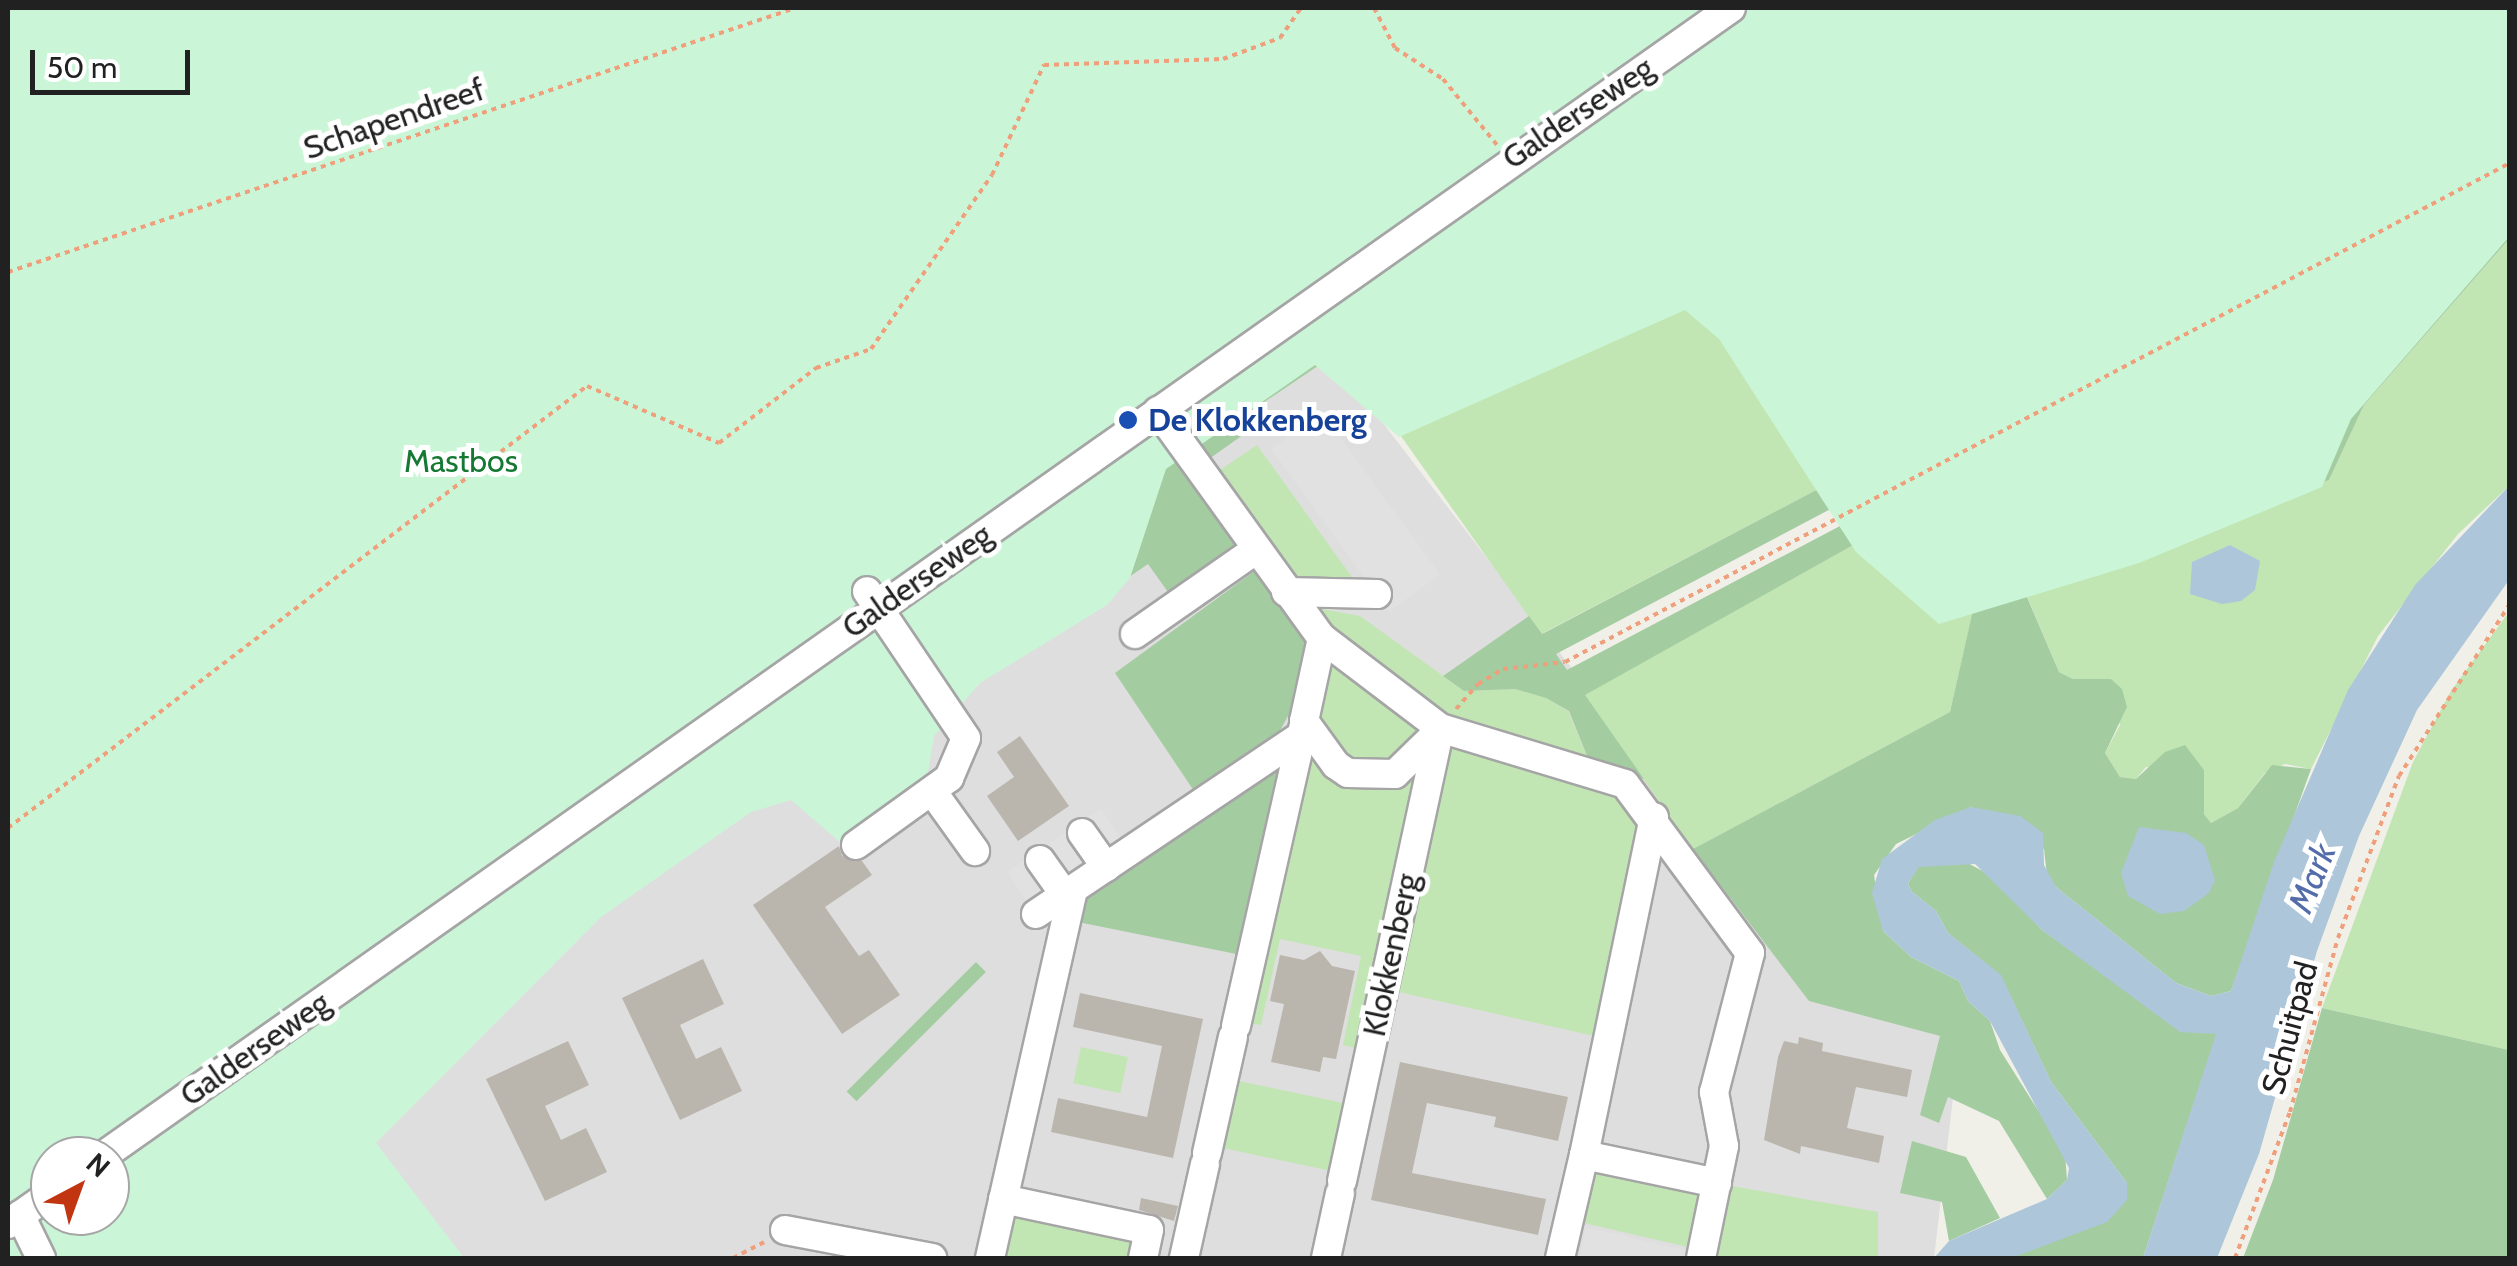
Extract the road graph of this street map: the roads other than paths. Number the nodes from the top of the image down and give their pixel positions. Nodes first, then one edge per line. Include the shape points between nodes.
1 (1730, 8) edge
2 (1158, 411) junction
3 (1254, 551) junction
4 (1286, 592) junction
5 (1377, 594) dead end
6 (872, 600) junction
7 (1136, 634) dead end
8 (1322, 638) junction
9 (1303, 728) junction
10 (1440, 728) junction
11 (932, 790) junction
12 (1654, 816) junction
13 (1082, 833) dead end
14 (856, 844) dead end
15 (974, 851) dead end
16 (1040, 860) dead end
17 (1106, 867) junction
18 (1069, 892) junction
19 (1036, 914) dead end
20 (130, 1137) edge
21 (1584, 1154) junction
22 (1717, 1183) junction
23 (1003, 1199) junction
24 (14, 1220) edge
25 (785, 1230) road end
26 (1567, 1254) edge
27 (40, 1258) edge
28 (932, 1258) edge
29 (990, 1258) edge
30 (1143, 1258) edge
31 (1184, 1258) edge
32 (1326, 1258) edge
33 (1701, 1258) edge

1 - 2 street, Galderseweg
2 - 3 street
2 - 6 street, Galderseweg
3 - 4 street
3 - 7 street
4 - 5 street
4 - 8 street
6 - 11 street via 966,738 949,778
6 - 20 street, Galderseweg
8 - 9 street
8 - 10 street
9 - 10 street via 1336,765 1366,775 1395,774
9 - 17 street
9 - 31 street
10 - 12 street via 1625,784
10 - 32 street, Klokkenberg
11 - 14 street
11 - 15 street
12 - 21 street
12 - 22 street via 1750,953 1714,1092 1724,1146
13 - 17 street
16 - 18 street
17 - 18 street
18 - 19 street
18 - 23 street
21 - 22 street
21 - 26 street
22 - 33 street
23 - 29 street
23 - 30 street via 1148,1230
24 - 27 street
25 - 28 street

